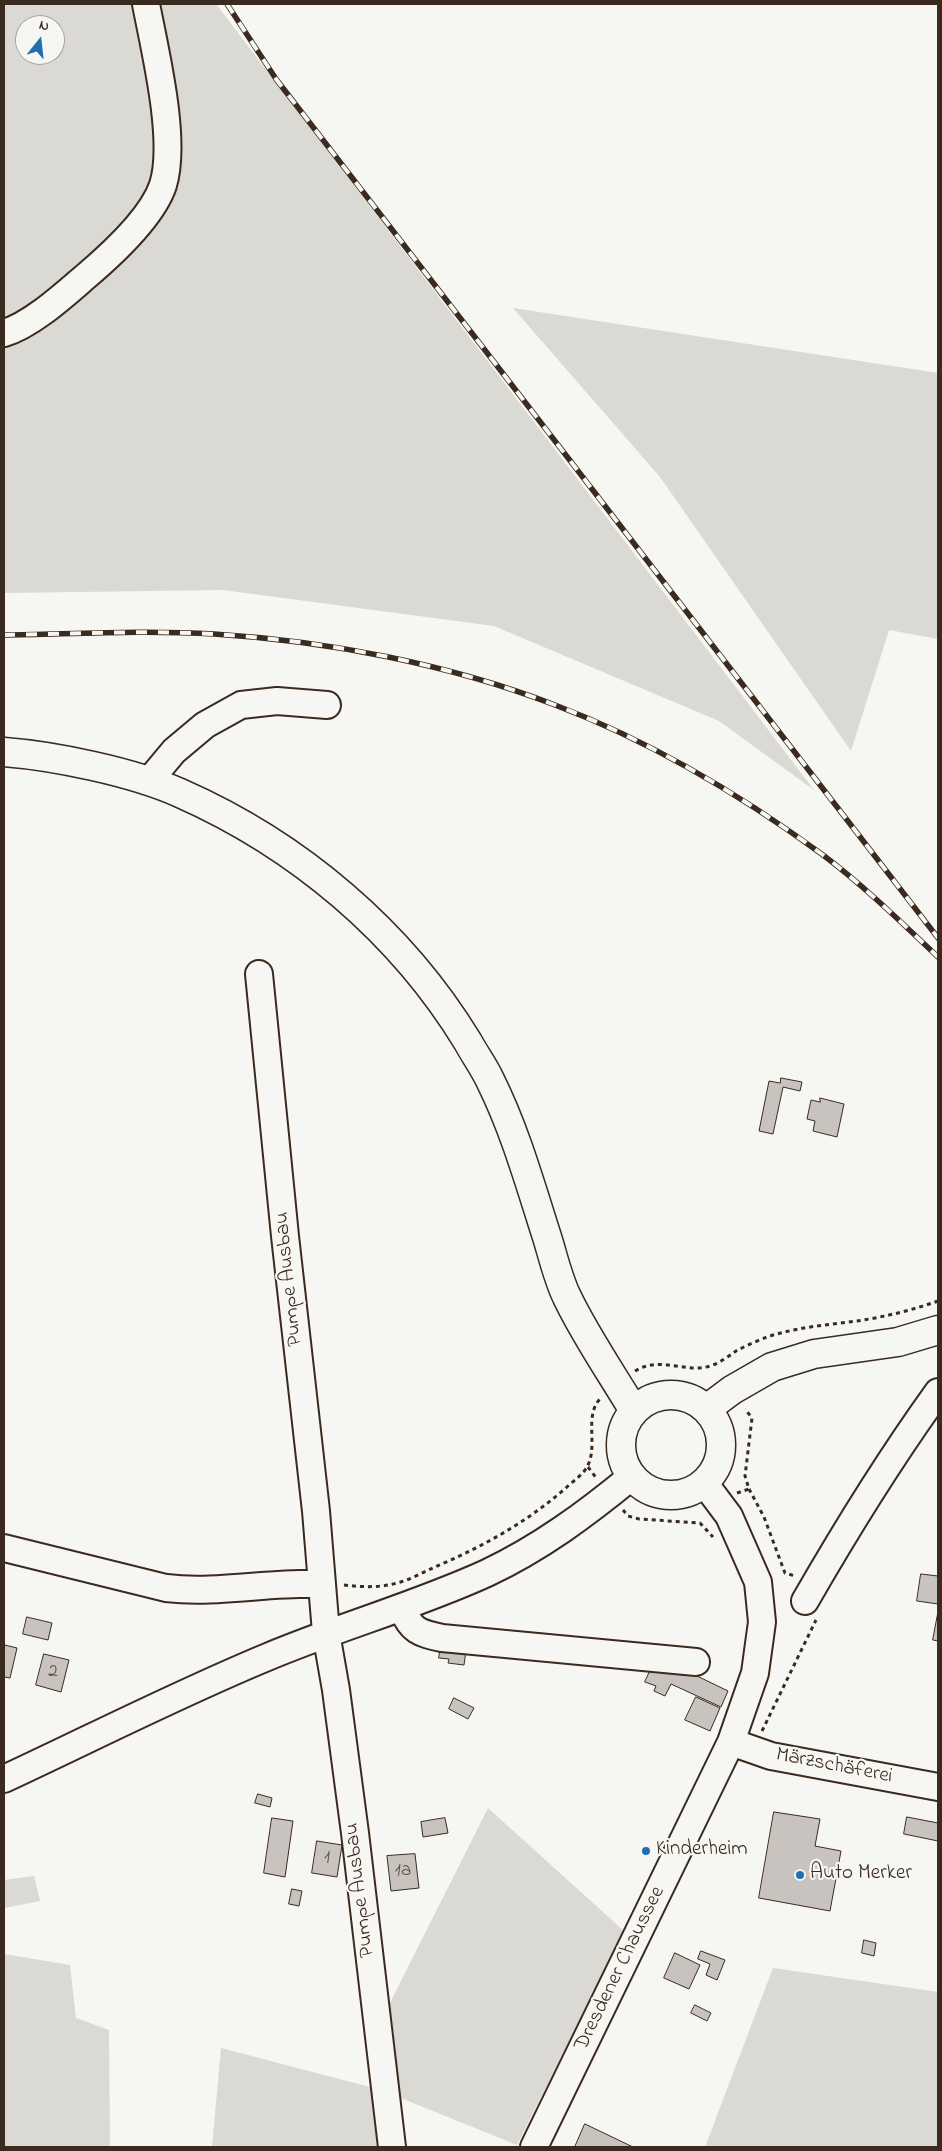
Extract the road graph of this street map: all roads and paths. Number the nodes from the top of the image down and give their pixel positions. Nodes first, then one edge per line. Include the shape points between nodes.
1 (146, 4) edge
2 (4, 333) edge
3 (327, 705) dead end
4 (4, 752) edge
5 (149, 781) junction
6 (260, 974) dead end
7 (938, 1330) edge
8 (714, 1365) dead end
9 (732, 1390) junction
10 (938, 1392) edge
11 (708, 1408) junction
12 (634, 1411) junction
13 (632, 1477) junction
14 (749, 1488) junction
15 (714, 1494) junction
16 (610, 1495) junction
17 (700, 1523) junction
18 (716, 1539) dead end
19 (4, 1548) edge
20 (321, 1584) junction
21 (812, 1601) junction
22 (402, 1608) junction
23 (326, 1633) junction
24 (696, 1662) dead end
25 (742, 1746) junction
26 (4, 1779) edge
27 (938, 1787) edge
28 (392, 2147) edge
29 (534, 2147) edge

1 - 2 street via 166,118 166,170 162,186 133,231 105,260 51,307
3 - 5 street via 277,701 242,705 205,725 174,751
4 - 5 main road
5 - 12 main road via 180,793 253,832 328,882 394,944 449,1012 490,1079 521,1151 566,1296
6 - 20 street, Pumpe Ausbau
7 - 9 main road via 898,1342 814,1354 772,1367
8 - 9 path
9 - 11 main road
9 - 14 path via 752,1418 745,1476
10 - 21 street via 862,1502
11 - 12 main road via 694,1399 677,1395 660,1396
11 - 15 main road via 718,1427 722,1447
12 - 13 main road via 624,1427 621,1441 622,1460
13 - 15 main road via 643,1488 660,1495
13 - 16 street
14 - 15 path via 736,1493
14 - 21 path via 764,1517 785,1573
15 - 17 path
15 - 25 street, Dresdener Chaussee via 729,1516 758,1582 762,1622
16 - 17 path via 628,1516
16 - 20 path via 588,1466 559,1495 520,1524 467,1553 398,1583 373,1588
16 - 22 street via 553,1537 488,1572
17 - 18 path
19 - 20 street via 190,1591
20 - 23 street, Pumpe Ausbau
21 - 25 path
22 - 23 street
22 - 24 street via 407,1622 420,1633 442,1638
23 - 26 street via 264,1658
23 - 28 street, Pumpe Ausbau via 355,1833
25 - 27 street, Märzschäferei via 771,1756
25 - 29 street, Dresdener Chaussee

